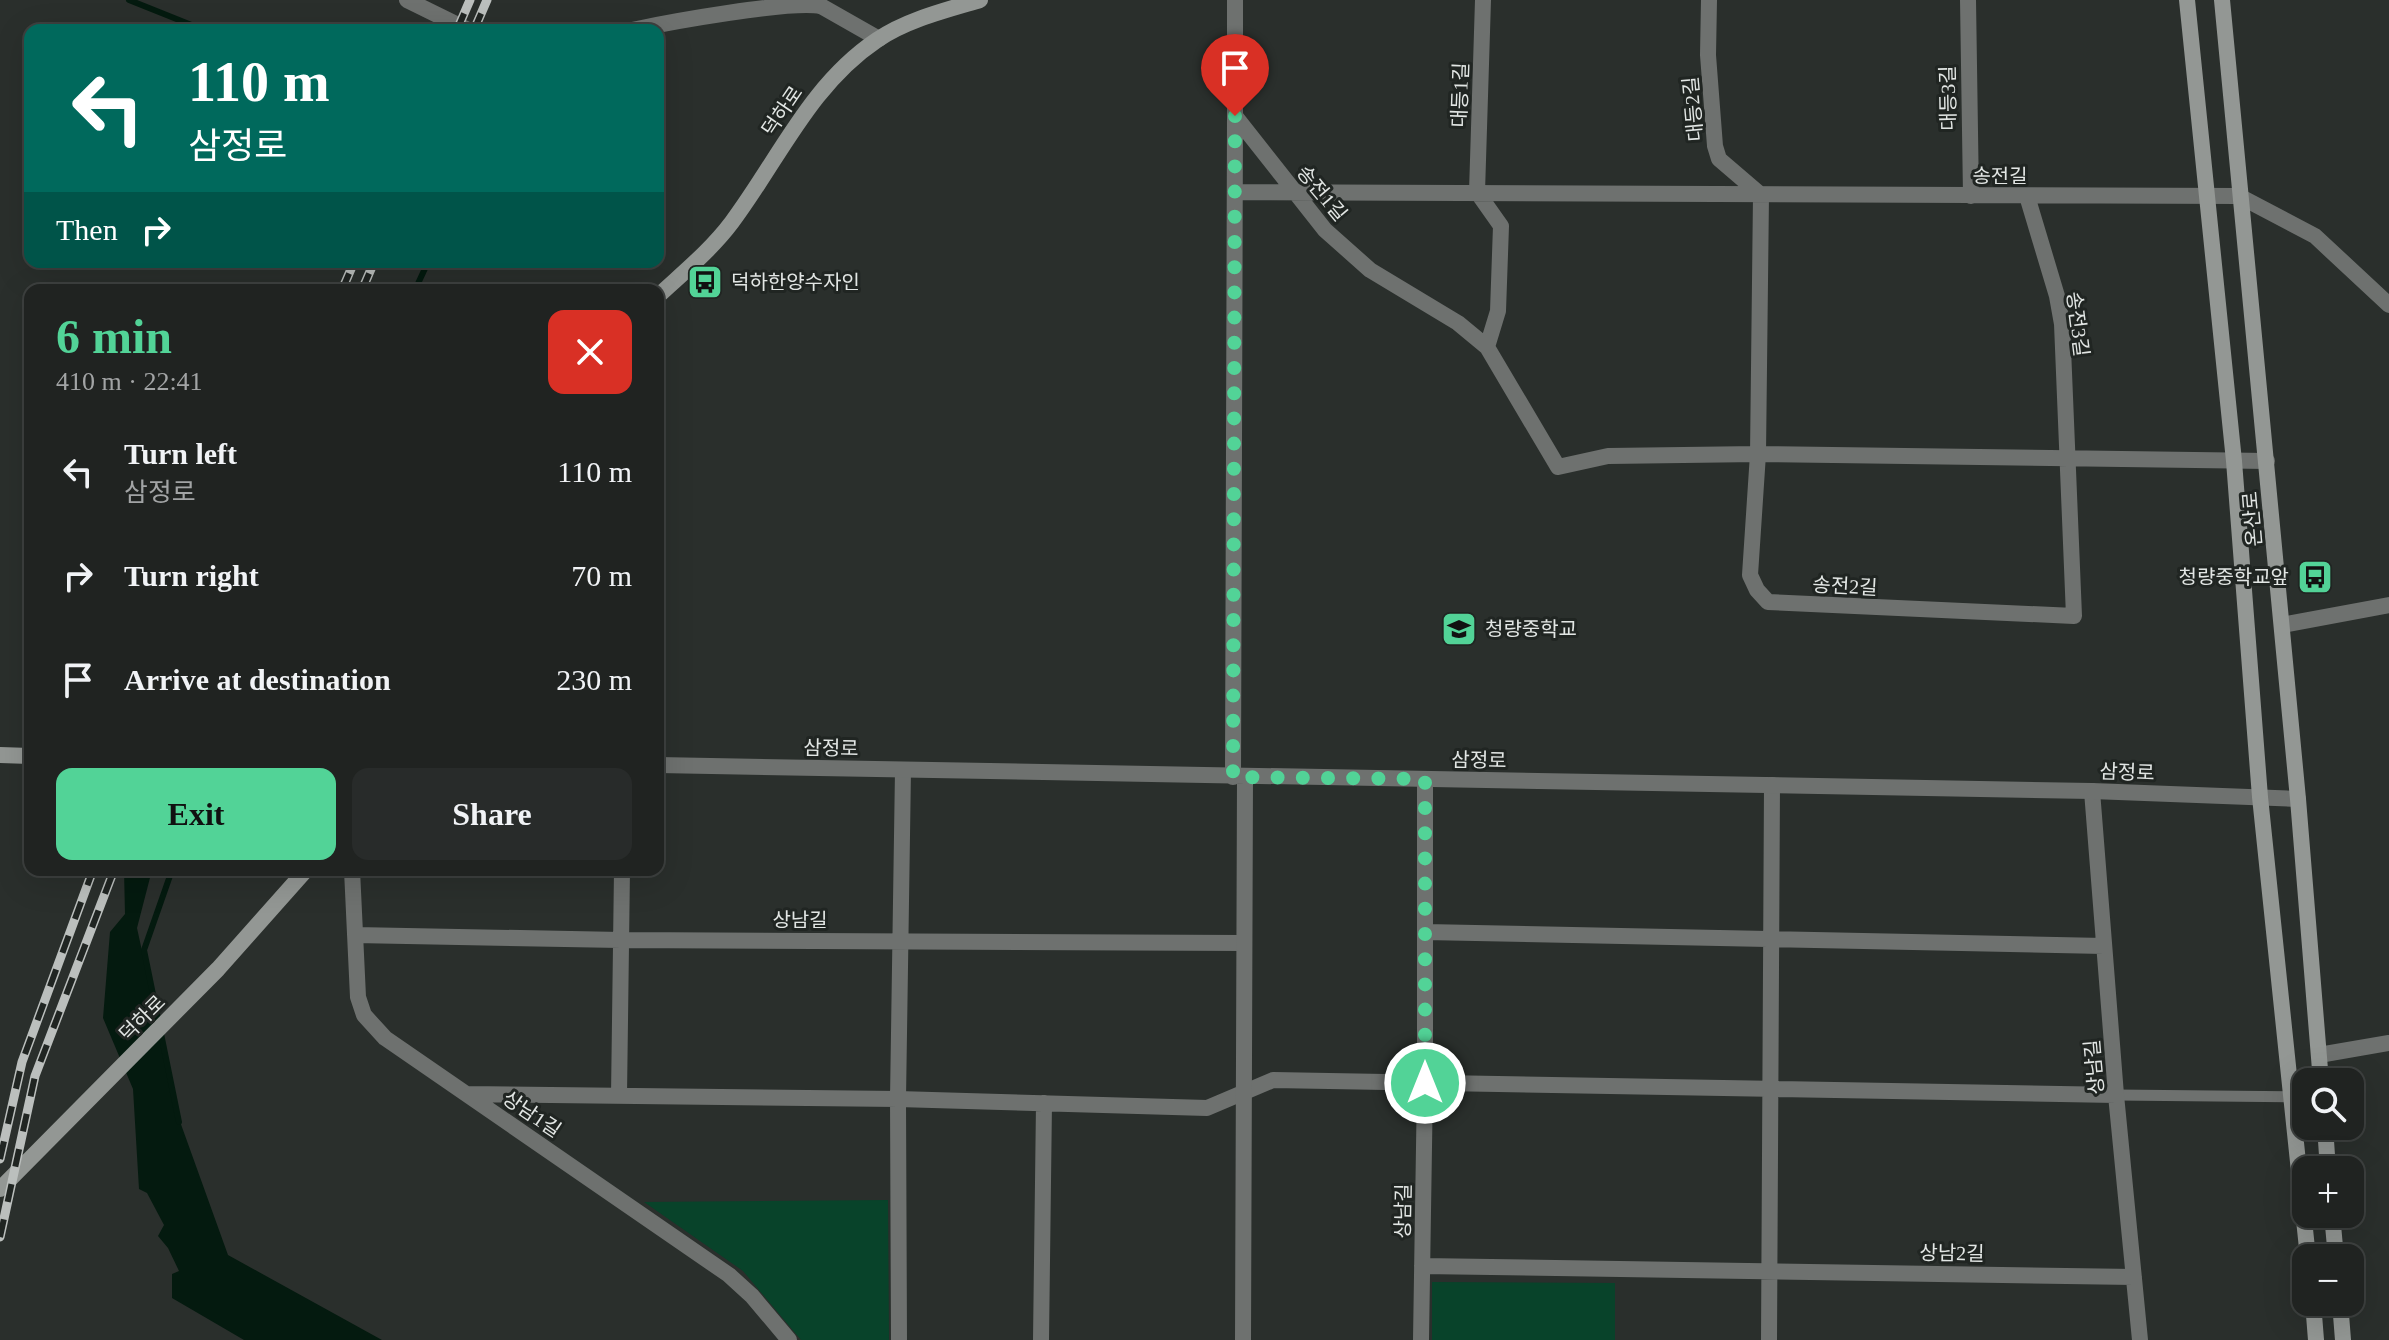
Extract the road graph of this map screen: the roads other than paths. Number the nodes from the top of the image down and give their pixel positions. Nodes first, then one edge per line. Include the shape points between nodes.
1 (407, 0) edge
2 (980, 0) edge
3 (1235, 0) edge
4 (1483, 0) edge
5 (1709, 0) edge
6 (1968, 0) edge
7 (2187, 0) edge
8 (2222, 0) edge
9 (456, 24) edge
10 (663, 24) edge
11 (879, 39) junction
12 (1235, 116) junction
13 (1236, 192) junction
14 (1295, 192) junction
15 (1477, 192) junction
16 (1761, 195) junction
17 (1971, 196) junction
18 (2027, 196) junction
19 (2207, 196) junction
20 (2239, 196) junction
21 (664, 290) edge
22 (2389, 305) edge
23 (1487, 347) junction
24 (1758, 454) junction
25 (2068, 461) junction
26 (2234, 461) junction
27 (2267, 461) junction
28 (2389, 605) edge
29 (2074, 616) joint
30 (2282, 625) junction
31 (0, 755) edge
32 (24, 756) edge
33 (664, 765) edge
34 (903, 770) junction
35 (1239, 777) junction
36 (1425, 779) junction
37 (1772, 785) junction
38 (2092, 791) junction
39 (2260, 797) junction
40 (2298, 799) junction
41 (301, 876) edge
42 (352, 876) edge
43 (622, 876) edge
44 (1425, 932) junction
45 (355, 935) junction
46 (1771, 939) junction
47 (621, 940) junction
48 (901, 940) junction
49 (1244, 943) junction
50 (2104, 946) junction
51 (2389, 1043) edge
52 (2319, 1055) junction
53 (2295, 1068) edge
54 (2320, 1068) edge
55 (1425, 1083) junction
56 (1770, 1090) junction
57 (466, 1094) junction
58 (1244, 1095) junction
59 (2116, 1095) junction
60 (619, 1096) junction
61 (2292, 1097) edge
62 (898, 1099) junction
63 (1044, 1103) junction
64 (2301, 1140) edge
65 (0, 1189) edge
66 (2307, 1244) edge
67 (1422, 1266) junction
68 (1770, 1270) junction
69 (2134, 1277) junction
70 (2314, 1316) edge
71 (2341, 1316) edge
72 (789, 1340) edge
73 (899, 1340) edge
74 (1041, 1340) edge
75 (1243, 1340) edge
76 (1421, 1340) edge
77 (1769, 1340) edge
78 (2140, 1340) edge
79 (2316, 1340) edge
80 (2343, 1340) edge

1 - 9 street
2 - 11 main road, 덕하로
3 - 12 street
4 - 15 street, 대등1길
5 - 16 street, 대등2길 via 1715,146 1719,159
6 - 17 street, 대등3길
7 - 19 main road
8 - 20 main road, 온산로
10 - 11 street via 781,1 811,1
11 - 21 main road, 덕하로 via 814,97 732,222
12 - 13 street
12 - 14 street, 송전1길
13 - 14 street, 송전길
13 - 35 street
14 - 15 street, 송전길
14 - 23 street, 송전1길 via 1325,230 1370,270 1458,323
15 - 16 street, 송전길
15 - 23 street via 1501,226 1498,311
16 - 17 street, 송전길
16 - 24 street, 송전2길
17 - 18 street, 송전길
18 - 19 street, 송전길
18 - 25 street, 송전3길 via 2062,324
19 - 20 street, 송전길
19 - 26 main road
20 - 22 street via 2315,236
20 - 27 main road, 온산로
23 - 24 street, 송전1길 via 1558,467 1608,456
24 - 25 street
24 - 29 street, 송전2길 via 1750,575 1768,602
25 - 26 street
25 - 29 street, 송전3길
26 - 27 street
26 - 39 main road
27 - 30 main road, 온산로
28 - 30 street
30 - 40 main road, 온산로
31 - 32 main road
33 - 34 street, 삼정로
34 - 35 street, 삼정로
34 - 48 street
35 - 36 street, 삼정로
35 - 49 street
36 - 37 street, 삼정로
36 - 44 street, 상남길
37 - 38 street, 삼정로
37 - 46 street
38 - 39 street, 삼정로
38 - 50 street, 상남길
39 - 40 street, 삼정로
39 - 53 main road
40 - 52 main road, 온산로
41 - 65 main road, 덕하로 via 218,969
42 - 45 street, 상남1길
43 - 47 street
44 - 46 street
44 - 55 street, 상남길
45 - 47 street, 상남길
45 - 57 street, 상남1길 via 364,1015 385,1038
46 - 50 street
46 - 56 street
47 - 48 street, 상남길
47 - 60 street
48 - 49 street, 상남길
48 - 62 street
49 - 58 street
50 - 59 street, 상남길
51 - 52 street
52 - 54 main road, 온산로
55 - 56 street
55 - 58 street via 1273,1080
55 - 67 street, 상남길
56 - 59 street
56 - 68 street
57 - 60 street
57 - 72 street, 상남1길 via 729,1275
58 - 63 street via 1207,1108
58 - 75 street
59 - 61 street
59 - 69 street, 상남길
60 - 62 street
62 - 63 street
62 - 73 street
63 - 74 street
64 - 66 main road
67 - 68 street, 상남2길
67 - 76 street, 상남길
68 - 69 street, 상남2길
68 - 77 street
69 - 78 street, 상남길
70 - 79 main road
71 - 80 main road

